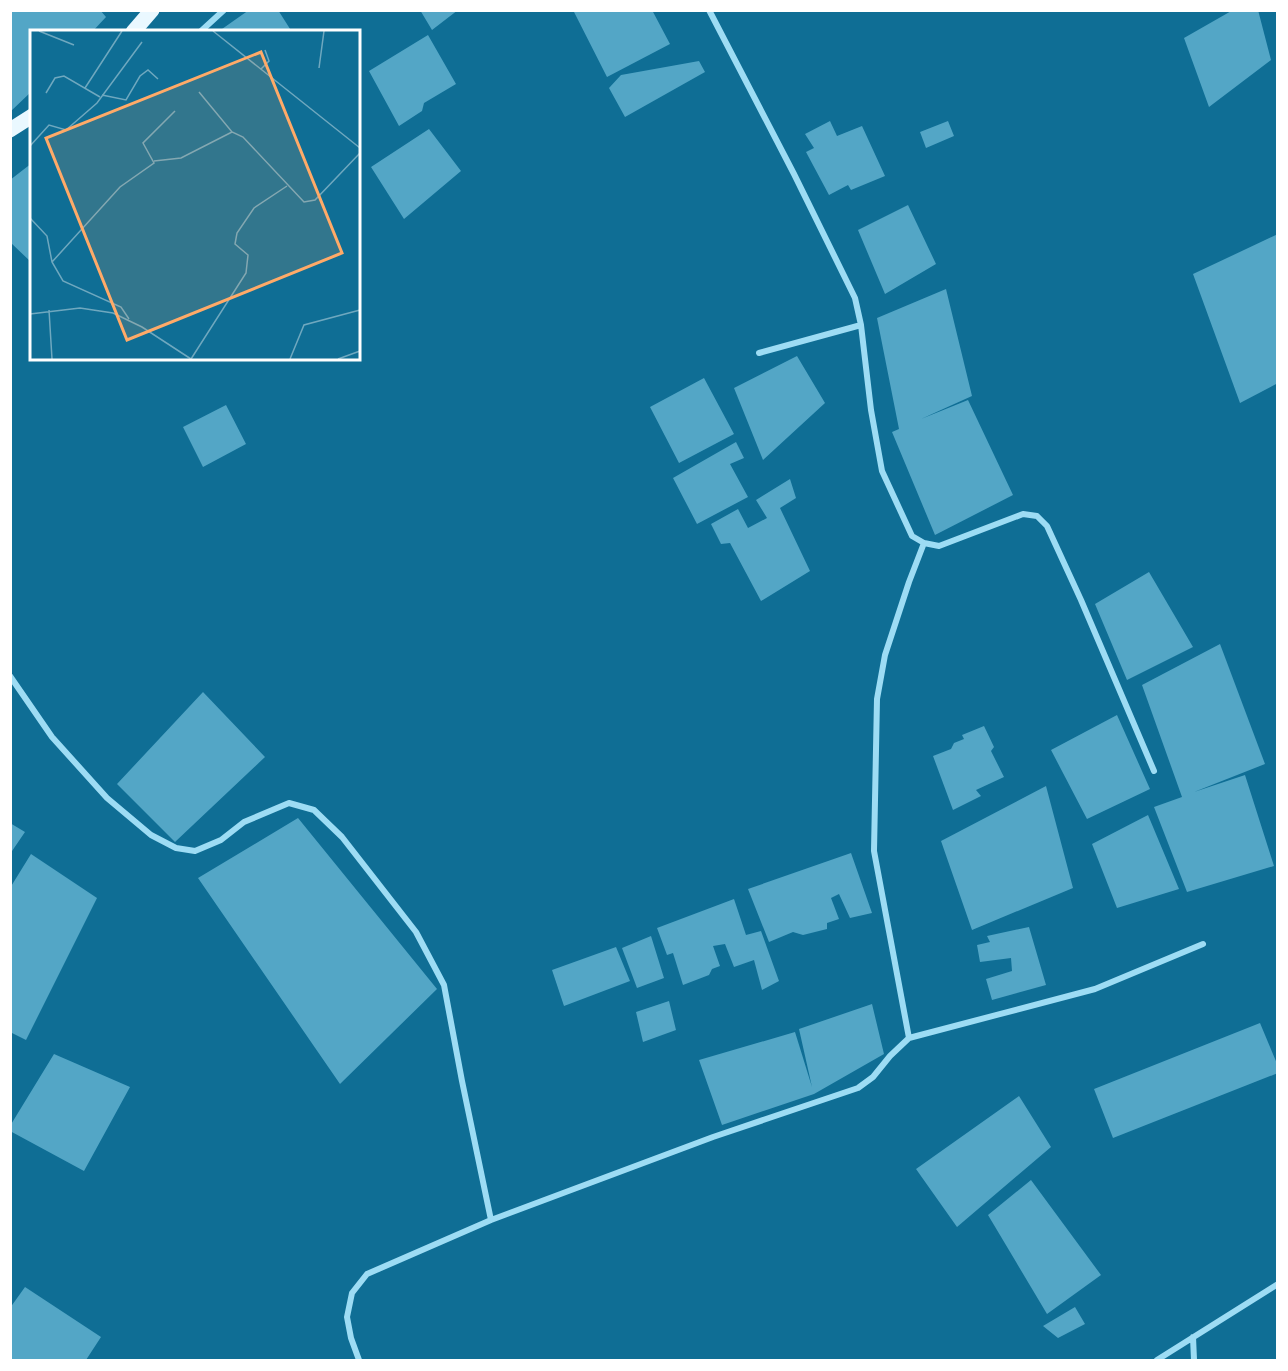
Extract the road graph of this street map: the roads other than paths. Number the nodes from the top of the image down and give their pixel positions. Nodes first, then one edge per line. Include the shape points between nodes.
1 (152, 10) edge
2 (224, 10) edge
3 (709, 10) edge
4 (135, 30) edge
5 (202, 30) edge
6 (30, 117) edge
7 (10, 130) edge
8 (861, 325) junction
9 (759, 353) dead end
10 (924, 543) junction
11 (10, 676) edge
12 (1154, 771) dead end
13 (1203, 944) dead end
14 (909, 1038) junction
15 (491, 1220) junction
16 (1278, 1284) edge
17 (1193, 1337) junction
18 (359, 1360) edge
19 (1156, 1360) edge
20 (1194, 1360) edge

1 - 4 main road
2 - 5 street
3 - 8 street via 855,298
6 - 7 main road
8 - 9 street
8 - 10 street via 882,471 912,536
10 - 12 street via 939,546 1023,514 1037,516 1047,526 1081,600
10 - 14 street via 885,655 877,699 874,851
11 - 15 street via 52,737 107,798 151,836 176,848 195,851 221,840 244,822 289,804 314,810 342,837 416,932 444,985
13 - 14 street via 1095,989
14 - 15 street via 858,1088
15 - 18 street via 367,1274 352,1293 347,1317
16 - 17 street
17 - 19 street
17 - 20 street

